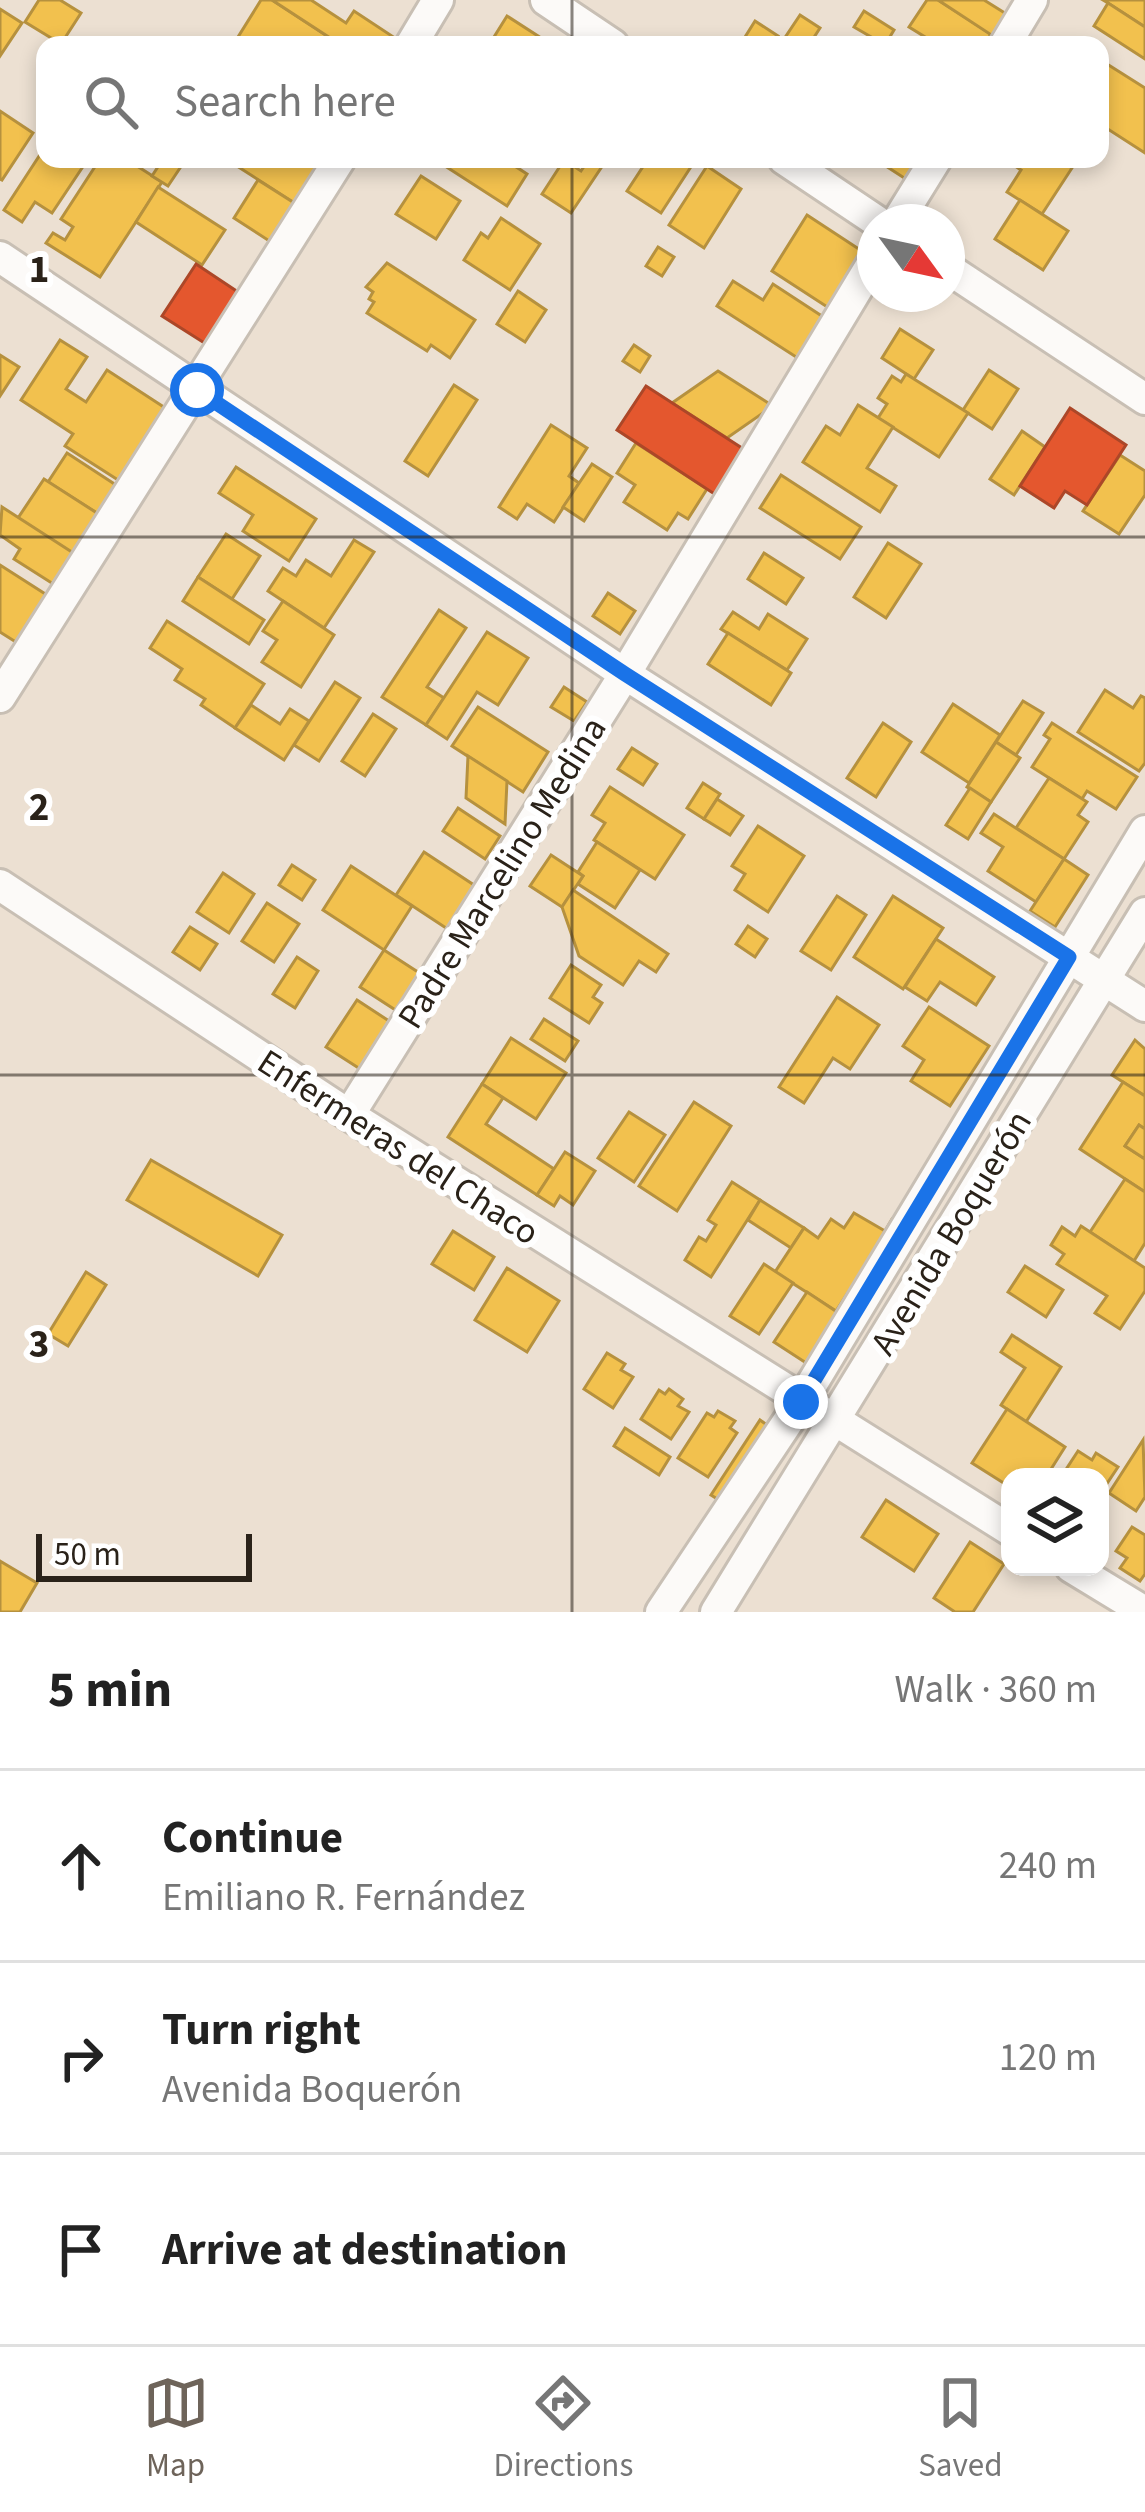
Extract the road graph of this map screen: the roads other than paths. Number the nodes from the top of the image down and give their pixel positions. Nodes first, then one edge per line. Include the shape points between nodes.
1 (439, 0) edge
2 (546, 0) edge
3 (1032, 0) edge
4 (417, 36) edge
5 (600, 36) edge
6 (1010, 36) edge
7 (334, 168) edge
8 (797, 168) edge
9 (930, 168) edge
10 (908, 204) edge
11 (857, 208) edge
12 (0, 257) edge
13 (965, 280) edge
14 (857, 289) edge
15 (197, 390) junction
16 (1145, 399) edge
17 (625, 674) junction
18 (0, 697) edge
19 (1145, 832) edge
20 (0, 885) edge
21 (1145, 913) edge
22 (1069, 957) junction
23 (1105, 980) junction
24 (1145, 1006) edge
25 (349, 1115) junction
26 (801, 1402) junction
27 (834, 1422) junction
28 (1001, 1524) edge
29 (1086, 1576) edge
30 (661, 1612) edge
31 (716, 1612) edge
32 (1145, 1612) edge

1 - 4 street
2 - 5 street
3 - 6 street
7 - 15 street
8 - 11 street
9 - 10 street
12 - 15 street
13 - 16 street
14 - 17 street, Padre Marcelino Medina
15 - 17 street
15 - 18 street
17 - 22 street
17 - 25 street, Padre Marcelino Medina
19 - 22 street, Avenida Boquerón
20 - 25 street, Enfermeras del Chaco
21 - 23 street, Avenida Boquerón
22 - 23 street
22 - 26 street, Avenida Boquerón
23 - 24 street
23 - 27 street, Avenida Boquerón
25 - 26 street, Enfermeras del Chaco
26 - 27 street, Enfermeras del Chaco
26 - 30 street, Avenida Boquerón
27 - 28 street, Enfermeras del Chaco
27 - 31 street, Avenida Boquerón
29 - 32 street

